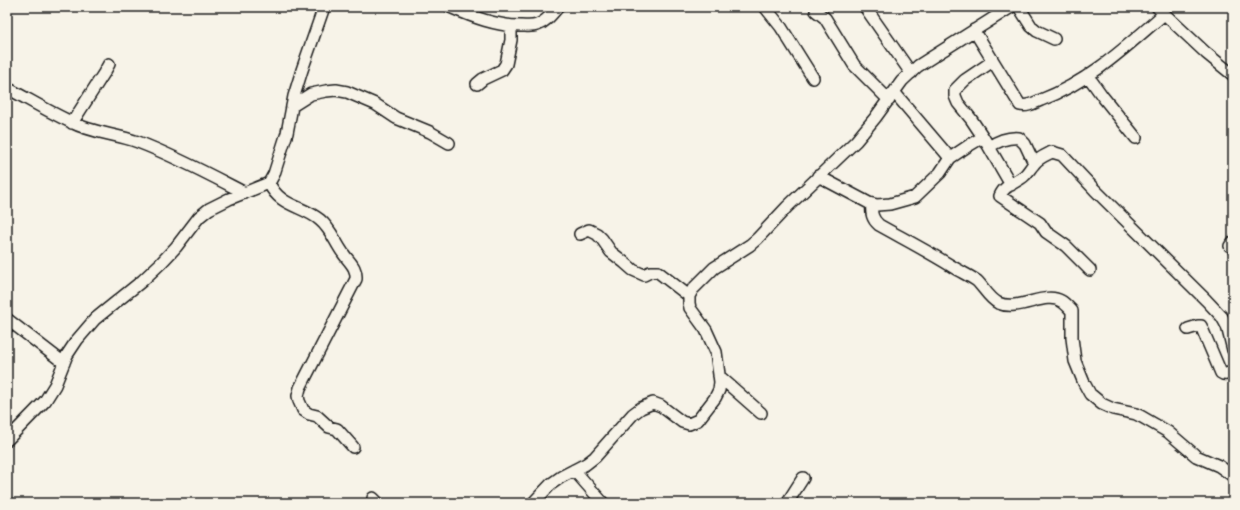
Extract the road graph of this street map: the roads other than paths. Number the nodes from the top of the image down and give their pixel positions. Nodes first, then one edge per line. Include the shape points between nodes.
1 (324, 7) edge
2 (450, 7) edge
3 (558, 7) edge
4 (765, 7) edge
5 (865, 7) edge
6 (1011, 7) edge
7 (1019, 7) edge
8 (1161, 10) edge
9 (816, 11) dead end
10 (996, 11) edge
11 (511, 26) junction
12 (974, 30) junction
13 (1054, 39) dead end
14 (993, 61) junction
15 (108, 64) dead end
16 (911, 72) junction
17 (1088, 76) junction
18 (1233, 76) edge
19 (813, 78) dead end
20 (477, 84) dead end
21 (7, 88) edge
22 (892, 96) junction
23 (292, 106) junction
24 (72, 123) junction
25 (983, 137) junction
26 (1136, 138) dead end
27 (450, 142) dead end
28 (989, 147) junction
29 (950, 158) junction
30 (1034, 163) junction
31 (818, 176) junction
32 (269, 183) junction
33 (1011, 184) junction
34 (245, 193) junction
35 (872, 204) junction
36 (580, 234) dead end
37 (1090, 270) dead end
38 (689, 296) junction
39 (7, 319) edge
40 (1188, 329) dead end
41 (1233, 350) edge
42 (64, 362) junction
43 (1233, 371) edge
44 (719, 376) junction
45 (761, 413) dead end
46 (7, 440) edge
47 (354, 447) dead end
48 (574, 470) junction
49 (1233, 476) edge
50 (803, 478) dead end
51 (533, 503) edge
52 (603, 503) edge
53 (787, 503) edge

1 - 23 street
2 - 11 street via 479,19
3 - 11 street via 537,25
4 - 19 street via 781,27
5 - 16 street
6 - 10 street
7 - 13 street via 1036,31
8 - 17 street via 1110,61
8 - 18 street
9 - 22 street via 825,18 854,65
10 - 12 street
11 - 20 street via 506,64 502,70
12 - 14 street
12 - 16 street
14 - 17 street via 1023,106 1051,96
14 - 25 street via 964,80 955,90 958,103
15 - 24 street
16 - 22 street
17 - 26 street
21 - 24 street
22 - 29 street
22 - 31 street via 856,141
23 - 27 street via 311,94 331,90 347,92
23 - 32 street via 287,133
24 - 34 street via 157,150
25 - 28 street
25 - 29 street
28 - 30 street via 1012,137 1019,138 1025,144
28 - 33 street
29 - 35 street via 940,173 915,197 890,204
30 - 33 street via 1027,174
30 - 41 street via 1052,152 1062,155 1222,317
31 - 35 street
31 - 38 street via 754,242 708,274
32 - 34 street
32 - 47 street via 276,195 320,220 330,230 356,270 356,279 298,396 303,410 317,416 329,427 337,429
33 - 37 street via 1003,189 1001,198 1040,223 1046,232 1066,246
34 - 42 street via 209,209 199,218 161,263 102,312 87,328
35 - 49 street via 875,222 976,281 998,303 1025,304 1044,298 1061,300 1072,311 1075,361 1090,394 1112,409 1142,417 1168,432 1196,456 1219,466
36 - 38 street via 589,230 597,234 611,252 633,270 644,275 658,272
38 - 44 street via 690,308 706,330 716,352
39 - 42 street
40 - 43 street via 1201,326 1221,373 1226,375
42 - 46 street via 45,401
44 - 45 street
44 - 48 street via 719,390 698,420 689,424 682,422 653,403 633,414 595,457
48 - 51 street via 551,484
48 - 52 street
50 - 53 street

